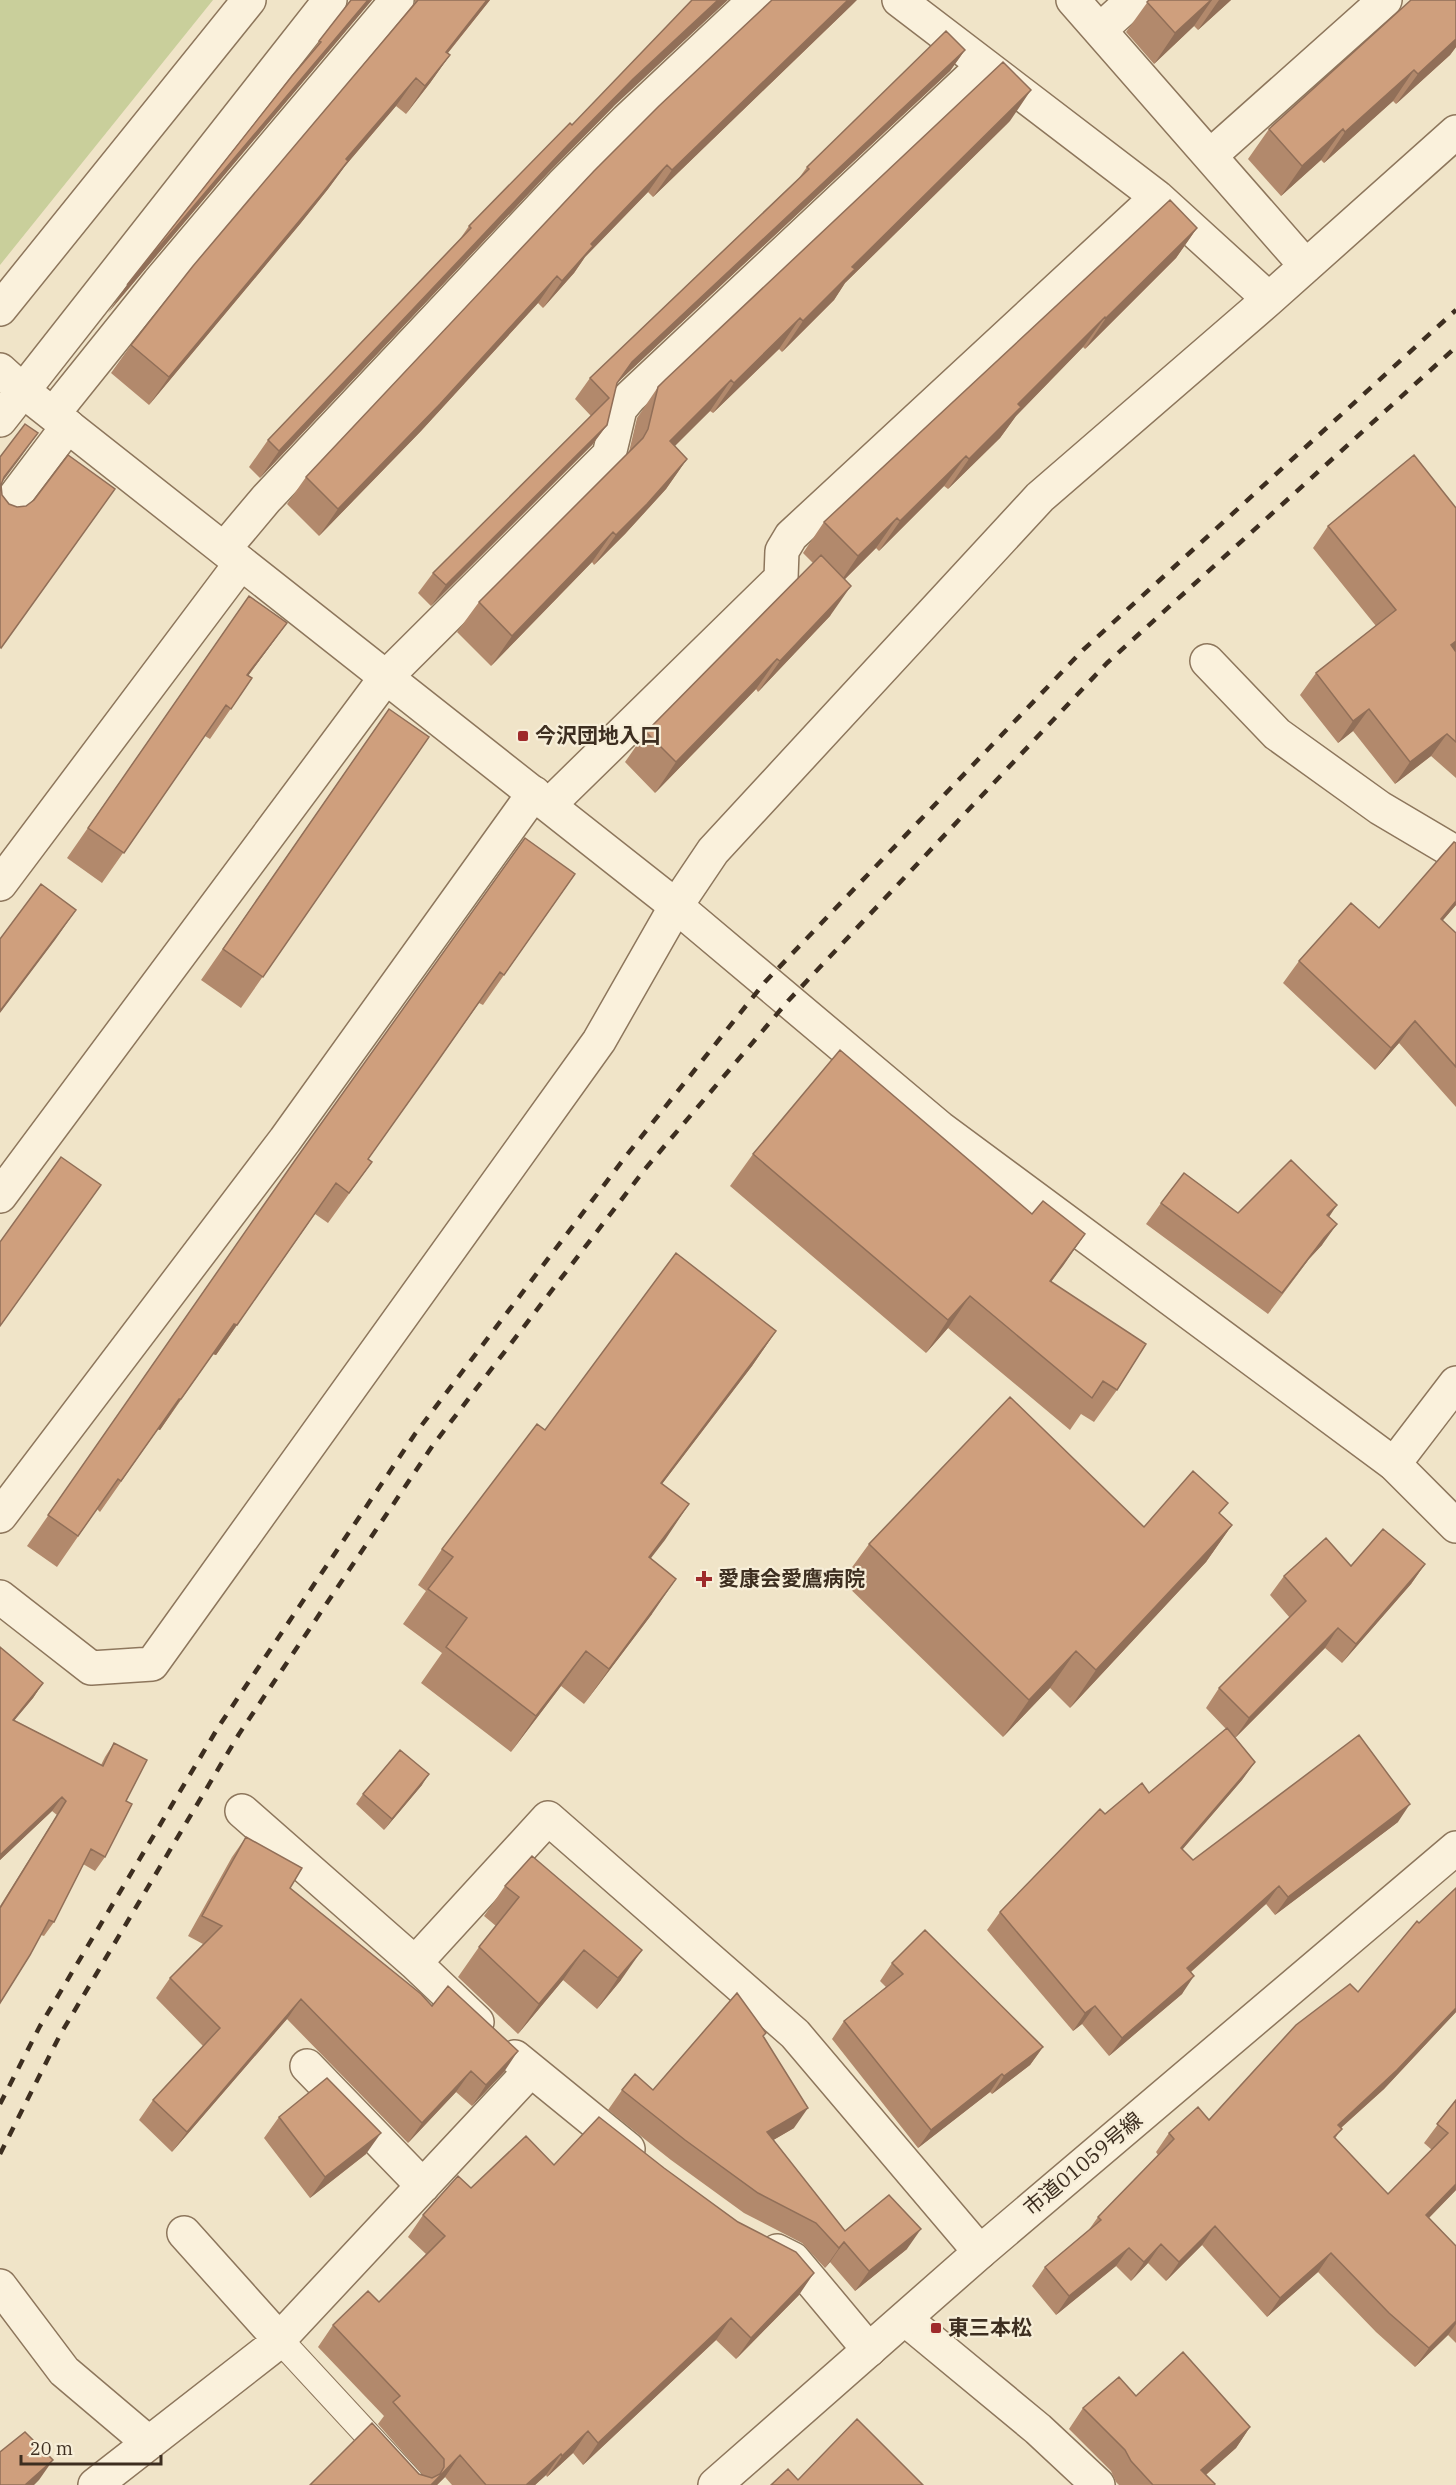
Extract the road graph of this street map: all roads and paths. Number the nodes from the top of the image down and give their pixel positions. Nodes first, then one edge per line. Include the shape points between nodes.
1 (249, 0) edge
2 (330, 0) edge
3 (397, 0) edge
4 (754, 0) edge
5 (899, 0) edge
6 (1073, 0) edge
7 (1133, 0) edge
8 (1385, 0) edge
9 (1100, 30) junction
10 (984, 65) junction
11 (1456, 132) edge
12 (1210, 156) junction
13 (1157, 197) junction
14 (1306, 266) junction
15 (1269, 299) junction
16 (0, 309) edge
17 (11, 380) edge
18 (0, 420) edge
19 (61, 420) junction
20 (0, 516) edge
21 (233, 556) junction
22 (1207, 661) dead end
23 (386, 677) junction
24 (541, 799) junction
25 (1456, 853) edge
26 (0, 884) edge
27 (676, 906) junction
28 (0, 1196) edge
29 (1456, 1383) edge
30 (1394, 1464) junction
31 (0, 1516) edge
32 (1456, 1526) edge
33 (0, 1597) edge
34 (242, 1811) dead end
35 (1456, 1848) edge
36 (415, 1964) junction
37 (307, 2066) dead end
38 (530, 2071) junction
39 (651, 2167) edge
40 (423, 2186) junction
41 (184, 2233) dead end
42 (754, 2239) edge
43 (980, 2252) junction
44 (0, 2286) edge
45 (905, 2319) junction
46 (279, 2339) junction
47 (869, 2350) junction
48 (149, 2443) junction
49 (1082, 2480) edge
50 (95, 2485) edge
51 (414, 2485) edge
52 (715, 2485) edge

1 - 16 street
2 - 17 street
3 - 19 street via 159,282
4 - 21 street via 562,185 266,499
5 - 10 street
6 - 9 street
7 - 9 street
8 - 12 street
9 - 12 street
10 - 13 street
10 - 23 street via 630,398 620,409 609,454
11 - 14 street
12 - 14 street
13 - 15 street
13 - 24 street via 791,536 782,551 781,578
14 - 15 street
15 - 27 street via 1040,497 713,851
17 - 18 street
17 - 19 street
19 - 20 street
19 - 21 street
21 - 23 street
21 - 26 street
22 - 25 street via 1277,734 1380,808
23 - 24 street
23 - 28 street
24 - 27 street
24 - 31 street
27 - 30 street via 940,1128
27 - 33 street via 599,1041 152,1664 91,1668
29 - 30 street
30 - 32 street
34 - 36 street
35 - 43 street, 市道01059号線
36 - 38 street
36 - 43 street via 548,1818 795,2034
37 - 40 street
38 - 39 street
38 - 40 street
40 - 46 street
41 - 46 street
42 - 47 street via 793,2259
43 - 45 street, 市道01059号線
44 - 48 street via 63,2371
45 - 47 street, 市道01059号線
45 - 49 street via 1038,2429
46 - 48 street
46 - 51 lane
47 - 52 street, 市道01059号線
48 - 50 street

